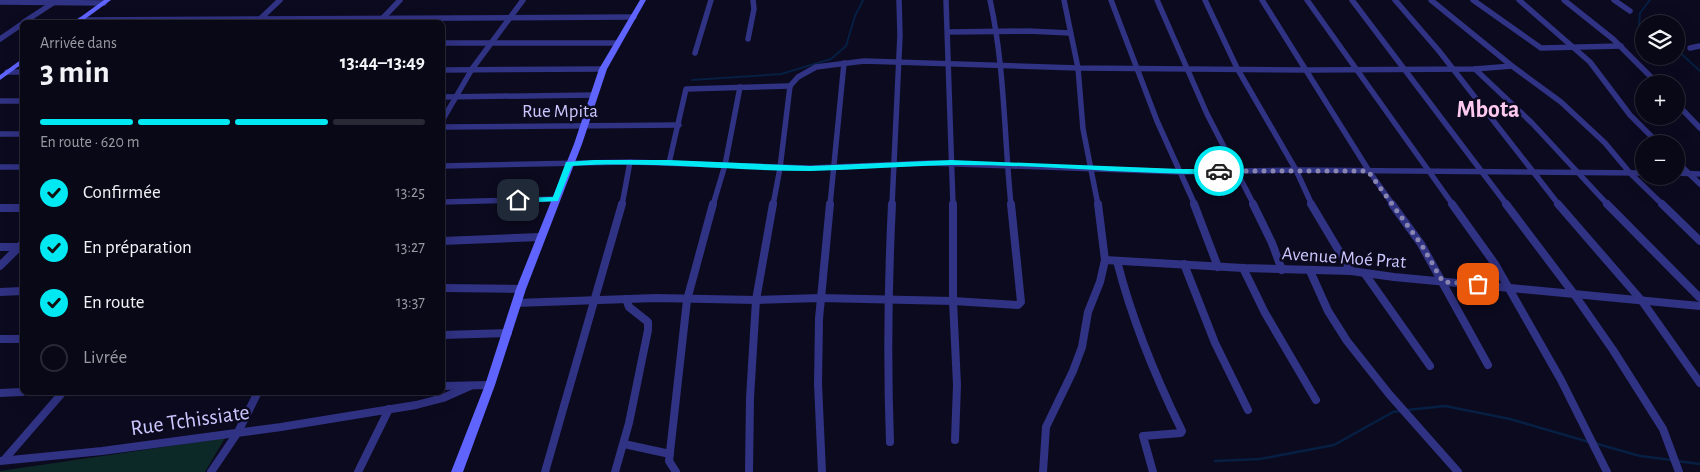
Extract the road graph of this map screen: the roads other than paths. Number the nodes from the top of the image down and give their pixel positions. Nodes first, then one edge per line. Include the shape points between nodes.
1 (280, 0) edge
2 (400, 0) edge
3 (522, 0) edge
4 (643, 0) edge
5 (711, 0) edge
6 (753, 0) edge
7 (899, 0) edge
8 (946, 0) edge
9 (990, 0) edge
10 (1064, 0) edge
11 (1111, 0) edge
12 (1157, 0) edge
13 (1205, 0) edge
14 (1262, 0) edge
15 (1307, 0) edge
16 (1352, 0) edge
17 (1394, 0) edge
18 (1431, 0) edge
19 (1473, 0) edge
20 (1519, 0) edge
21 (1564, 0) edge
22 (1614, 0) edge
23 (0, 1) edge
24 (55, 1) edge
25 (106, 1) edge
26 (1630, 11) dead end
27 (634, 17) junction
28 (508, 18) junction
29 (27, 20) edge
30 (81, 20) edge
31 (259, 20) edge
32 (381, 20) edge
33 (423, 20) edge
34 (20, 25) edge
35 (948, 32) junction
36 (997, 32) junction
37 (1070, 33) junction
38 (0, 39) edge
39 (748, 39) dead end
40 (493, 41) junction
41 (617, 42) junction
42 (445, 43) edge
43 (1575, 46) junction
44 (1622, 46) junction
45 (1700, 46) edge
46 (1690, 48) dead end
47 (695, 53) dead end
48 (20, 62) edge
49 (897, 62) junction
50 (844, 63) junction
51 (949, 65) junction
52 (999, 65) junction
53 (1512, 66) junction
54 (1078, 68) junction
55 (1137, 68) junction
56 (1188, 68) junction
57 (1238, 68) junction
58 (472, 69) junction
59 (603, 69) junction
60 (1452, 69) junction
61 (1475, 69) junction
62 (445, 70) edge
63 (1307, 70) junction
64 (1358, 70) junction
65 (1404, 70) junction
66 (7, 72) junction
67 (20, 72) edge
68 (1649, 75) edge
69 (0, 78) edge
70 (790, 86) junction
71 (740, 87) junction
72 (595, 95) junction
73 (456, 96) junction
74 (445, 97) edge
75 (0, 101) edge
76 (20, 101) edge
77 (1685, 112) edge
78 (445, 116) edge
79 (679, 125) junction
80 (584, 126) junction
81 (445, 127) edge
82 (1700, 128) edge
83 (0, 134) edge
84 (20, 134) edge
85 (1650, 135) edge
86 (630, 162) junction
87 (669, 163) junction
88 (951, 163) junction
89 (569, 164) junction
90 (1007, 164) junction
91 (725, 165) junction
92 (894, 165) junction
93 (445, 166) edge
94 (0, 167) edge
95 (20, 167) edge
96 (780, 168) junction
97 (835, 168) junction
98 (1091, 169) junction
99 (1685, 169) edge
100 (1296, 170) junction
101 (1237, 171) junction
102 (1368, 171) junction
103 (1180, 172) junction
104 (1428, 172) junction
105 (1482, 172) junction
106 (1534, 172) junction
107 (1576, 172) junction
108 (1630, 173) junction
109 (1635, 173) edge
110 (1685, 173) edge
111 (1689, 173) junction
112 (1700, 174) edge
113 (1700, 184) edge
114 (556, 199) junction
115 (445, 202) edge
116 (0, 208) edge
117 (20, 208) edge
118 (540, 237) junction
119 (445, 241) edge
120 (1700, 241) edge
121 (20, 246) edge
122 (0, 247) edge
123 (20, 248) edge
124 (1105, 260) junction
125 (1116, 261) junction
126 (1184, 264) junction
127 (0, 266) edge
128 (1218, 267) junction
129 (1243, 268) junction
130 (1282, 270) junction
131 (1310, 271) junction
132 (1351, 271) junction
133 (1365, 274) junction
134 (1443, 282) junction
135 (445, 288) edge
136 (521, 289) junction
137 (1510, 289) junction
138 (0, 292) edge
139 (20, 292) edge
140 (1574, 294) junction
141 (820, 298) junction
142 (1700, 298) edge
143 (626, 299) junction
144 (887, 299) junction
145 (594, 300) junction
146 (687, 300) junction
147 (756, 300) junction
148 (953, 301) junction
149 (1642, 301) junction
150 (516, 303) junction
151 (1700, 306) edge
152 (508, 332) junction
153 (445, 334) edge
154 (0, 339) edge
155 (20, 339) edge
156 (1488, 365) dead end
157 (1430, 366) dead end
158 (1700, 383) edge
159 (490, 385) junction
160 (445, 386) edge
161 (470, 386) junction
162 (20, 392) edge
163 (0, 393) edge
164 (60, 395) edge
165 (256, 395) edge
166 (1316, 400) dead end
167 (390, 409) junction
168 (1248, 410) dead end
169 (238, 432) junction
170 (955, 440) dead end
171 (890, 442) dead end
172 (624, 444) junction
173 (670, 454) junction
174 (2, 460) edge
175 (212, 472) edge
176 (358, 472) edge
177 (457, 472) edge
178 (545, 472) edge
179 (615, 472) edge
180 (676, 472) edge
181 (749, 472) edge
182 (822, 472) edge
183 (1042, 472) edge
184 (1153, 472) edge
185 (1458, 472) edge
186 (1607, 472) edge
187 (1679, 472) edge

1 - 31 street
2 - 32 street
3 - 28 street
4 - 27 street
5 - 47 street
6 - 39 street
7 - 49 street
8 - 35 street
9 - 36 street
10 - 37 street
11 - 55 street
12 - 56 street
13 - 57 street
14 - 63 street
15 - 64 street
16 - 65 street
17 - 60 street
18 - 53 street
19 - 43 street via 1538,46
20 - 43 street
21 - 44 street
22 - 26 street
23 - 24 street
24 - 25 street
24 - 29 street
25 - 30 street
27 - 28 street
27 - 41 street
28 - 33 street
28 - 40 street
34 - 38 street
35 - 36 street
35 - 51 street
36 - 37 street
36 - 52 street
37 - 54 street
40 - 41 street
40 - 42 street
40 - 58 street
41 - 59 street
43 - 44 street
43 - 85 street
44 - 68 street
45 - 46 street
48 - 66 street
49 - 50 street
49 - 51 street
49 - 92 street
50 - 70 street via 816,67 798,77
50 - 97 street
51 - 52 street
51 - 88 street
52 - 54 street
52 - 90 street via 1008,144
53 - 61 street
53 - 108 street via 1561,102 1605,143
54 - 55 street
54 - 98 street via 1083,129
55 - 56 street
55 - 103 street
56 - 57 street
56 - 101 street via 1207,114
57 - 63 street
57 - 100 street
58 - 59 street
58 - 62 street
58 - 73 street
59 - 72 street
60 - 61 street
60 - 65 street
60 - 106 street
61 - 107 street via 1532,123
63 - 64 street
63 - 102 street
64 - 65 street
64 - 104 street
65 - 105 street
66 - 67 street
66 - 69 street
70 - 71 street
70 - 96 street
71 - 79 street via 686,89
71 - 91 street
72 - 73 street
72 - 80 street
73 - 74 street
73 - 78 street
75 - 76 street
77 - 82 street
79 - 80 street, Rue Mpita
79 - 87 street
80 - 81 street, Rue Mpita
80 - 89 street
83 - 84 street
86 - 87 street
86 - 89 street
86 - 145 street via 624,197
87 - 91 street
88 - 90 street
88 - 92 street
88 - 148 street
89 - 93 street
89 - 114 street
90 - 98 street
90 - 148 street via 1021,302 1014,307
91 - 96 street
91 - 146 street
92 - 97 street
92 - 144 street
94 - 95 street
96 - 97 street
96 - 147 street
97 - 141 street
98 - 103 street
98 - 124 street
99 - 111 street
100 - 101 street
100 - 102 street
100 - 132 street via 1310,202
101 - 103 street
101 - 130 street
102 - 104 street
102 - 134 street via 1421,244
103 - 128 street
104 - 105 street
104 - 137 street
105 - 106 street
105 - 140 street
106 - 107 street
106 - 149 street
107 - 108 street
107 - 142 street
108 - 109 street
108 - 120 street
110 - 111 street
111 - 112 street
111 - 113 street
114 - 115 street
114 - 118 street
116 - 117 street
118 - 119 street
118 - 136 street
121 - 122 street
123 - 127 street
124 - 125 street, Avenue Moé Prat
124 - 183 street via 1088,312 1082,347 1046,427
125 - 126 street, Avenue Moé Prat
125 - 184 street via 1136,331 1182,431 1143,436
126 - 128 street, Avenue Moé Prat
126 - 168 street via 1215,343
128 - 129 street, Avenue Moé Prat
129 - 130 street, Avenue Moé Prat
129 - 166 street via 1265,313
130 - 131 street, Avenue Moé Prat
131 - 132 street, Avenue Moé Prat
131 - 185 street via 1328,311 1359,357
132 - 133 street, Avenue Moé Prat
133 - 134 street, Avenue Moé Prat
133 - 157 street
134 - 137 street, Avenue Moé Prat
134 - 156 street
135 - 136 street
136 - 150 street
137 - 140 street, Avenue Moé Prat
137 - 186 street
138 - 139 street
140 - 149 street, Avenue Moé Prat
140 - 187 street via 1646,400 1663,429
141 - 144 street
141 - 147 street
141 - 182 street
143 - 145 street
143 - 146 street
143 - 172 street via 628,308 648,322 648,330
144 - 148 street
144 - 171 street
145 - 150 street
145 - 178 street
146 - 147 street
146 - 173 street
147 - 181 street
148 - 170 street via 957,385
149 - 151 street, Avenue Moé Prat
149 - 158 street
150 - 152 street
152 - 153 street
152 - 159 street
154 - 155 street
159 - 161 street
159 - 177 street
160 - 161 street
161 - 167 street, Rue Tchissiate via 443,398
162 - 163 street
164 - 174 street
165 - 169 street
167 - 169 street, Rue Tchissiate
167 - 176 street
169 - 174 street, Rue Tchissiate via 102,451
169 - 175 street
172 - 173 street
172 - 179 street
173 - 180 street via 669,461

